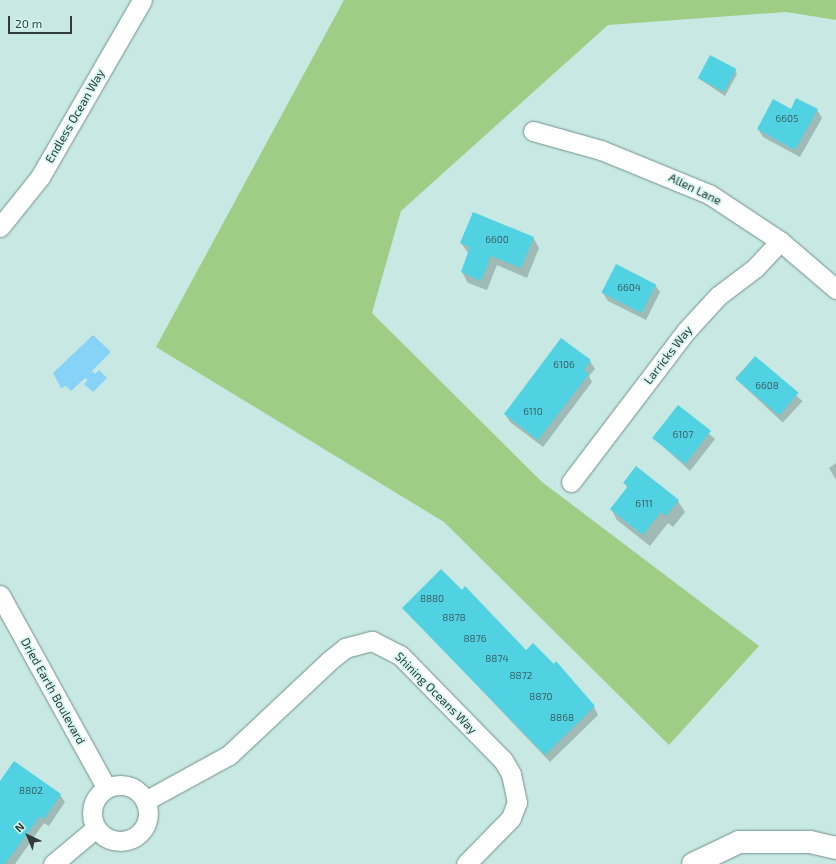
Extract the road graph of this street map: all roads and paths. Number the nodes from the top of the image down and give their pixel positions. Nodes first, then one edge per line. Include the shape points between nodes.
1 (142, 0) edge
2 (532, 132) dead end
3 (0, 226) edge
4 (780, 241) junction
5 (836, 289) edge
6 (571, 482) dead end
7 (0, 595) edge
8 (106, 787) junction
9 (145, 801) junction
10 (96, 828) junction
11 (836, 848) edge
12 (53, 864) edge
13 (466, 864) edge
14 (693, 864) edge

1 - 3 street, Endless Ocean Way via 40,177
2 - 4 street, Allen Lane via 601,150 676,178 709,194
4 - 5 street, Allen Lane
4 - 6 street, Larricks Way via 755,268 718,296 686,331
7 - 8 street, Dried Earth Boulevard
8 - 9 street via 129,786
8 - 10 street via 96,796 92,809
9 - 10 street via 149,810 146,826 133,839 111,842
9 - 13 street, Shining Oceans Way via 229,755 345,648 372,641 400,655 503,760 511,774 516,802 511,818
10 - 12 street
11 - 14 main road via 810,842 739,842

